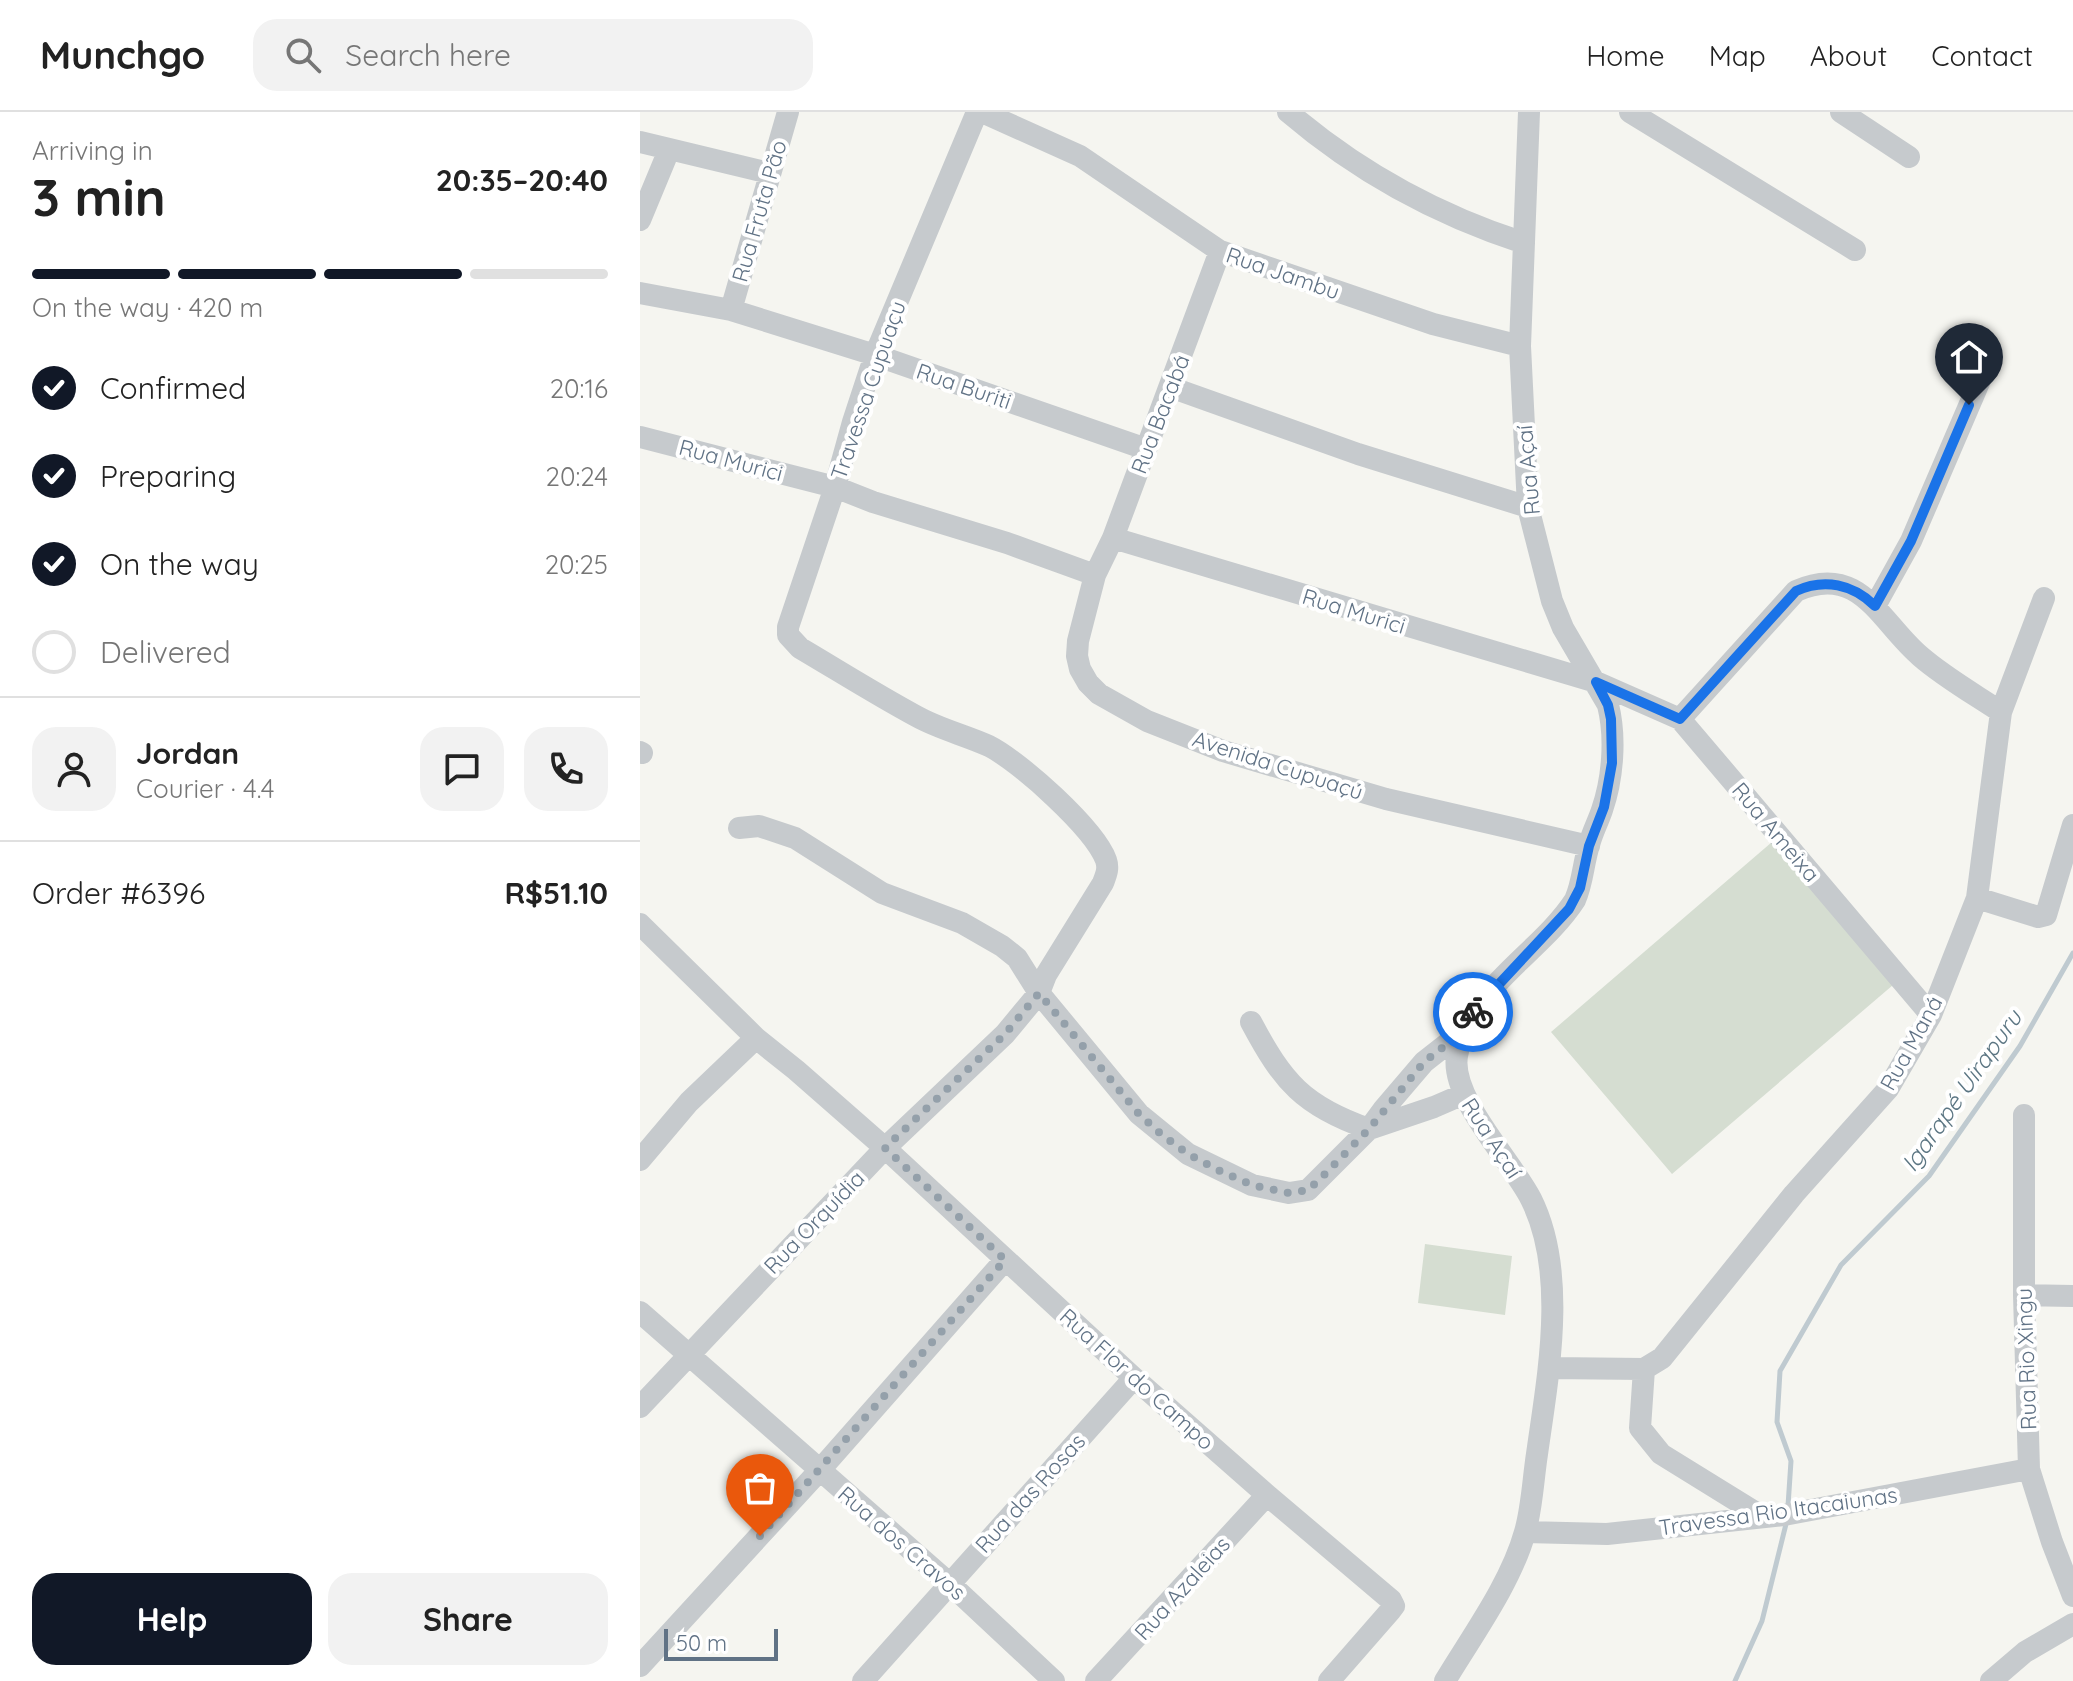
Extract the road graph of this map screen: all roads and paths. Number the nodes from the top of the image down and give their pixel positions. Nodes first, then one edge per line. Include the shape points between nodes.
1 (788, 112) edge
2 (979, 112) edge
3 (1288, 112) edge
4 (1529, 112) edge
5 (1630, 112) edge
6 (1841, 112) edge
7 (640, 142) edge
8 (669, 150) junction
9 (1909, 157) dead end
10 (769, 173) junction
11 (640, 220) edge
12 (1524, 243) junction
13 (1855, 250) dead end
14 (1220, 251) junction
15 (640, 293) edge
16 (731, 310) junction
17 (1520, 346) junction
18 (875, 355) junction
19 (1981, 378) dead end
20 (1170, 387) junction
21 (640, 437) edge
22 (1146, 449) junction
23 (835, 487) junction
24 (1528, 507) junction
25 (1113, 538) junction
26 (1095, 575) junction
27 (2044, 598) dead end
28 (1875, 606) junction
29 (788, 627) joint
30 (1596, 682) junction
31 (2001, 712) junction
32 (1680, 719) junction
33 (2073, 825) edge
34 (739, 828) dead end
35 (1589, 846) junction
36 (1977, 898) junction
37 (640, 924) edge
38 (1039, 993) junction
39 (1931, 1015) junction
40 (1251, 1022) dead end
41 (1461, 1033) junction
42 (756, 1038) junction
43 (1464, 1094) junction
44 (2024, 1115) dead end
45 (1369, 1129) junction
46 (885, 1148) junction
47 (640, 1160) edge
48 (1005, 1260) junction
49 (2024, 1295) junction
50 (2073, 1296) edge
51 (640, 1312) edge
52 (688, 1355) junction
53 (1549, 1368) junction
54 (1644, 1369) junction
55 (1134, 1378) junction
56 (640, 1407) edge
57 (2029, 1469) junction
58 (819, 1471) junction
59 (1267, 1495) junction
60 (1773, 1516) junction
61 (1525, 1532) junction
62 (949, 1583) junction
63 (2073, 1596) edge
64 (2073, 1624) edge
65 (640, 1666) edge
66 (863, 1681) edge
67 (1054, 1681) edge
68 (1096, 1681) edge
69 (1329, 1681) edge
70 (1445, 1681) edge
71 (1991, 1681) edge

1 - 10 street, Rua Fruta Pão
2 - 14 street, Rua Jambu via 1080,156
2 - 18 street, Travessa Cupuaçu
3 - 12 street via 1417,201
4 - 12 street, Rua Açaí
5 - 13 street
6 - 9 street
7 - 8 street
8 - 10 street
8 - 11 street
10 - 16 street, Rua Fruta Pão
12 - 17 street, Rua Açaí
14 - 17 street, Rua Jambu via 1433,324
14 - 20 street, Rua Bacabá
15 - 16 street, Rua Buriti
16 - 18 street, Rua Buriti
17 - 24 street, Rua Açaí
18 - 22 street, Rua Buriti
18 - 23 street, Travessa Cupuaçu
19 - 28 street via 1911,541
20 - 22 street, Rua Bacabá
20 - 24 street
21 - 23 street, Rua Murici
22 - 25 street, Rua Bacabá
23 - 26 street, Rua Murici
23 - 29 street, Travessa Cupuaçu
24 - 30 street, Rua Açaí via 1552,601
25 - 26 street, Rua Bacabá
25 - 30 street, Rua Murici
26 - 35 street, Avenida Cupuaçú via 1078,641 1080,669 1099,694 1147,721 1223,751 1386,799
27 - 31 street, Rua Maná
28 - 31 street via 1920,656
28 - 32 street via 1865,596 1827,583 1796,591
29 - 38 street, Rua Orquídia via 800,648 925,721 1015,762 1097,845 1108,870 1103,883
30 - 32 street, Rua Ameixa
30 - 35 street, Rua Açaí via 1611,719 1612,763 1604,807
31 - 36 street, Rua Maná
32 - 39 street, Rua Ameixa
33 - 36 street via 2046,915
34 - 38 street via 759,826 795,838 882,893 986,935 1017,958
35 - 41 street, Rua Açaí via 1580,888 1569,909 1477,1007
36 - 39 street, Rua Maná
37 - 42 street, Rua Flor do Campo
38 - 45 street via 1162,1135 1198,1160 1252,1185 1289,1193 1308,1190
38 - 46 street, Rua Orquídia via 1005,1034
39 - 54 street, Rua Maná via 1888,1089 1785,1205 1662,1358
40 - 45 street via 1291,1086 1328,1113
41 - 43 street, Rua Açaí via 1456,1073
41 - 45 street via 1424,1062
42 - 46 street, Rua Flor do Campo
42 - 47 street via 689,1102
43 - 45 street
43 - 53 street, Rua Açaí via 1530,1197 1543,1227 1551,1270
44 - 49 street, Rua Rio Xingu
46 - 48 street, Rua Flor do Campo
46 - 52 street, Rua Orquídia
48 - 55 street, Rua Flor do Campo
48 - 58 street
49 - 50 street
49 - 57 street, Rua Rio Xingu
51 - 52 street, Rua dos Cravos
52 - 56 street, Rua Orquídia
52 - 58 street, Rua dos Cravos
53 - 54 street
53 - 61 street
54 - 60 street via 1640,1428 1647,1440 1661,1454
55 - 59 street, Rua Flor do Campo
55 - 62 street, Rua das Rosas
57 - 60 street, Travessa Rio Itacaiunas
57 - 63 street, Rua Rio Xingu
58 - 62 street, Rua dos Cravos
58 - 65 street
59 - 68 street, Rua Azaleias
59 - 69 street, Rua Flor do Campo via 1394,1606
60 - 61 street, Travessa Rio Itacaiunas via 1607,1534
61 - 70 street via 1503,1583
62 - 66 street, Rua das Rosas
62 - 67 street, Rua dos Cravos
64 - 71 street via 2025,1652

